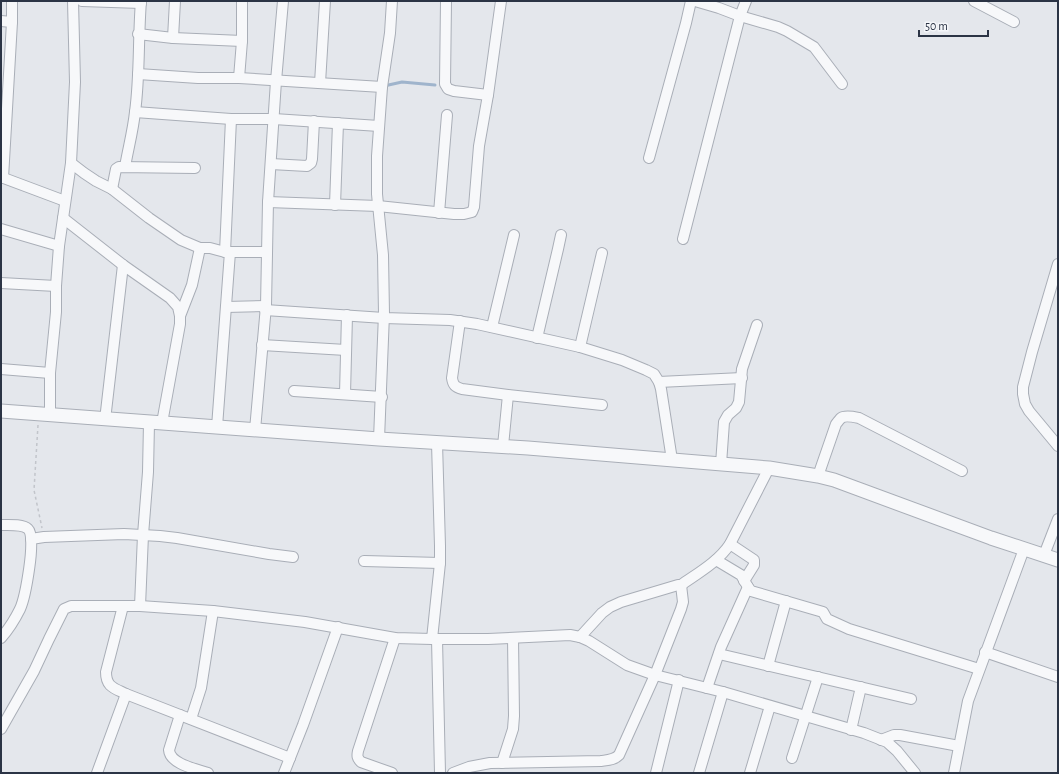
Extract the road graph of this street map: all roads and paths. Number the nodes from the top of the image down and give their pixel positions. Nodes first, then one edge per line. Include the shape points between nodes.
1 (12, 1) edge
2 (73, 1) edge
3 (82, 1) edge
4 (175, 1) edge
5 (242, 1) edge
6 (283, 1) edge
7 (325, 1) edge
8 (392, 1) edge
9 (446, 1) edge
10 (501, 1) edge
11 (697, 1) edge
12 (746, 1) edge
13 (974, 1) edge
14 (103, 2) edge
15 (141, 2) edge
16 (740, 16) junction
17 (1, 21) edge
18 (12, 22) junction
19 (1014, 22) dead end
20 (138, 34) junction
21 (173, 38) junction
22 (242, 41) junction
23 (138, 74) junction
24 (239, 78) junction
25 (5, 79) edge
26 (276, 81) junction
27 (320, 83) junction
28 (842, 84) dead end
29 (382, 87) junction
30 (488, 95) junction
31 (135, 112) junction
32 (447, 115) dead end
33 (231, 119) junction
34 (274, 119) junction
35 (314, 121) junction
36 (338, 123) junction
37 (379, 126) junction
38 (649, 158) dead end
39 (71, 163) junction
40 (271, 164) junction
41 (125, 167) junction
42 (195, 168) dead end
43 (2, 177) edge
44 (112, 189) junction
45 (65, 202) junction
46 (268, 202) junction
47 (335, 205) junction
48 (378, 206) junction
49 (438, 212) junction
50 (63, 218) junction
51 (1, 229) edge
52 (514, 235) dead end
53 (561, 235) dead end
54 (683, 239) dead end
55 (59, 246) junction
56 (200, 248) junction
57 (228, 252) junction
58 (267, 252) junction
59 (602, 253) dead end
60 (1058, 264) edge
61 (123, 265) junction
62 (1, 283) edge
63 (56, 286) junction
64 (226, 307) junction
65 (265, 308) junction
66 (347, 315) junction
67 (180, 316) junction
68 (384, 318) junction
69 (460, 321) junction
70 (757, 325) dead end
71 (492, 327) junction
72 (537, 338) junction
73 (262, 345) junction
74 (580, 347) junction
75 (346, 350) junction
76 (1, 369) edge
77 (50, 373) junction
78 (742, 378) junction
79 (659, 382) junction
80 (294, 390) dead end
81 (346, 394) junction
82 (508, 395) junction
83 (382, 397) junction
84 (602, 405) dead end
85 (1, 412) edge
86 (46, 415) junction
87 (105, 420) junction
88 (149, 423) junction
89 (162, 424) junction
90 (217, 427) junction
91 (255, 430) junction
92 (379, 439) junction
93 (437, 443) junction
94 (503, 446) junction
95 (1058, 446) edge
96 (672, 460) junction
97 (721, 464) junction
98 (768, 468) junction
99 (962, 471) dead end
100 (818, 476) junction
101 (1058, 519) edge
102 (1, 525) edge
103 (143, 535) junction
104 (44, 537) junction
105 (31, 539) junction
106 (730, 544) junction
107 (1024, 549) junction
108 (1044, 555) junction
109 (293, 557) dead end
110 (716, 560) junction
111 (1058, 560) edge
112 (364, 561) dead end
113 (440, 563) junction
114 (746, 584) junction
115 (681, 585) junction
116 (786, 601) junction
117 (123, 606) junction
118 (140, 606) junction
119 (213, 611) junction
120 (338, 627) junction
121 (580, 637) junction
122 (1, 638) edge
123 (396, 638) junction
124 (513, 638) junction
125 (435, 639) junction
126 (986, 652) junction
127 (719, 654) junction
128 (768, 666) junction
129 (979, 669) junction
130 (655, 675) junction
131 (818, 677) junction
132 (1058, 677) edge
133 (679, 680) junction
134 (861, 687) junction
135 (707, 688) junction
136 (723, 692) junction
137 (126, 694) junction
138 (911, 699) dead end
139 (770, 706) junction
140 (180, 715) junction
141 (805, 716) junction
142 (191, 719) junction
143 (1, 729) edge
144 (851, 730) junction
145 (881, 740) junction
146 (959, 746) junction
147 (290, 758) junction
148 (792, 758) dead end
149 (502, 762) junction
150 (97, 773) edge
151 (208, 773) edge
152 (284, 773) edge
153 (392, 773) edge
154 (440, 773) edge
155 (453, 773) edge
156 (656, 773) edge
157 (699, 773) edge
158 (750, 773) edge
159 (915, 773) edge
160 (954, 773) edge

1 - 18 street
2 - 39 street
3 - 14 street
4 - 21 street
5 - 22 street
6 - 26 street
7 - 27 street
8 - 29 street
9 - 30 street via 445,84 448,89 454,91
10 - 30 street
11 - 16 street
11 - 38 street via 686,23
12 - 16 street
13 - 19 street
14 - 15 street
15 - 20 street
16 - 28 street via 778,27 814,47
16 - 54 street
17 - 18 street
18 - 25 street
20 - 21 street
20 - 23 street
21 - 22 street
22 - 24 street
23 - 24 street
23 - 31 street
24 - 26 street
25 - 43 street
26 - 27 street
26 - 34 street
27 - 29 street
29 - 37 street
30 - 49 street via 479,146 472,212
31 - 33 street
31 - 41 street
32 - 49 street
33 - 34 street
33 - 57 street
34 - 35 street
34 - 40 street
35 - 36 street
35 - 40 street via 311,164
36 - 37 street
36 - 47 street
37 - 48 street
39 - 44 street
39 - 45 street
40 - 46 street
41 - 42 street
41 - 44 street via 116,169
43 - 45 street
44 - 56 street via 180,240
45 - 50 street
46 - 47 street
46 - 58 street
47 - 48 street
48 - 49 street
48 - 68 street via 383,255
50 - 55 street
50 - 61 street
51 - 55 street
52 - 71 street
53 - 72 street
55 - 63 street
56 - 57 street
56 - 67 street via 192,284
57 - 58 street
57 - 64 street
58 - 65 street
59 - 74 street
60 - 95 street via 1032,352 1023,394 1029,411
61 - 67 street via 170,298 178,306
61 - 87 street
62 - 63 street
63 - 77 street
64 - 65 street
64 - 90 street
65 - 66 street
65 - 73 street
66 - 68 street
66 - 75 street
67 - 89 street
68 - 69 street
68 - 83 street
69 - 71 street
69 - 82 street via 453,384 462,389
70 - 78 street via 742,370
71 - 72 street
72 - 74 street
73 - 75 street
73 - 91 street
74 - 79 street via 646,370 654,374
75 - 81 street
76 - 77 street
77 - 86 street
78 - 79 street
78 - 97 street via 740,402 724,422
79 - 96 street
80 - 81 street
81 - 83 street
82 - 84 street
82 - 94 street
83 - 92 street
85 - 86 street
86 - 87 street
86 - 104 path via 39,422 34,490
87 - 88 street
88 - 89 street
88 - 103 street
89 - 90 street
90 - 91 street
91 - 92 street
92 - 93 street
93 - 94 street
93 - 113 street
94 - 96 street
96 - 97 street
97 - 98 street
98 - 100 street
98 - 106 street
99 - 100 street via 859,418 845,417 840,418 836,424
100 - 107 street
101 - 108 street
102 - 105 street via 24,526 31,533
103 - 104 street
103 - 109 street
103 - 118 street
104 - 105 street
105 - 122 street via 25,592 20,609
106 - 110 street
106 - 114 street via 754,560
107 - 108 street
107 - 126 street
108 - 111 street
110 - 114 street via 741,574
110 - 115 street
112 - 113 street
113 - 125 street
114 - 116 street via 751,591
114 - 127 street
115 - 121 street via 610,607
115 - 130 street via 683,602
116 - 128 street
116 - 129 street via 823,612 827,618 849,629
117 - 118 street
117 - 137 street via 106,679 110,686
117 - 143 street via 71,606 64,609 34,671
118 - 119 street
119 - 120 street
119 - 142 street via 201,688
120 - 123 street
120 - 147 street
121 - 124 street via 570,635
121 - 130 street via 627,665
123 - 125 street
123 - 153 street via 357,755 361,762
124 - 125 street
124 - 149 street via 513,729
125 - 154 street
126 - 129 street
126 - 132 street
127 - 128 street
127 - 135 street
128 - 131 street
129 - 146 street via 968,701
130 - 133 street
130 - 149 street via 620,755 616,758 601,761
131 - 134 street
131 - 141 street
133 - 135 street
133 - 156 street
134 - 138 street
134 - 144 street
135 - 136 street
136 - 139 street
136 - 157 street
137 - 140 street
137 - 150 street
139 - 141 street
139 - 158 street
140 - 142 street
140 - 151 street via 169,754 177,762
141 - 144 street
141 - 148 street
142 - 147 street
144 - 145 street
145 - 146 street via 900,735
145 - 159 street via 897,751
146 - 160 street
147 - 152 street
149 - 155 street via 469,767

